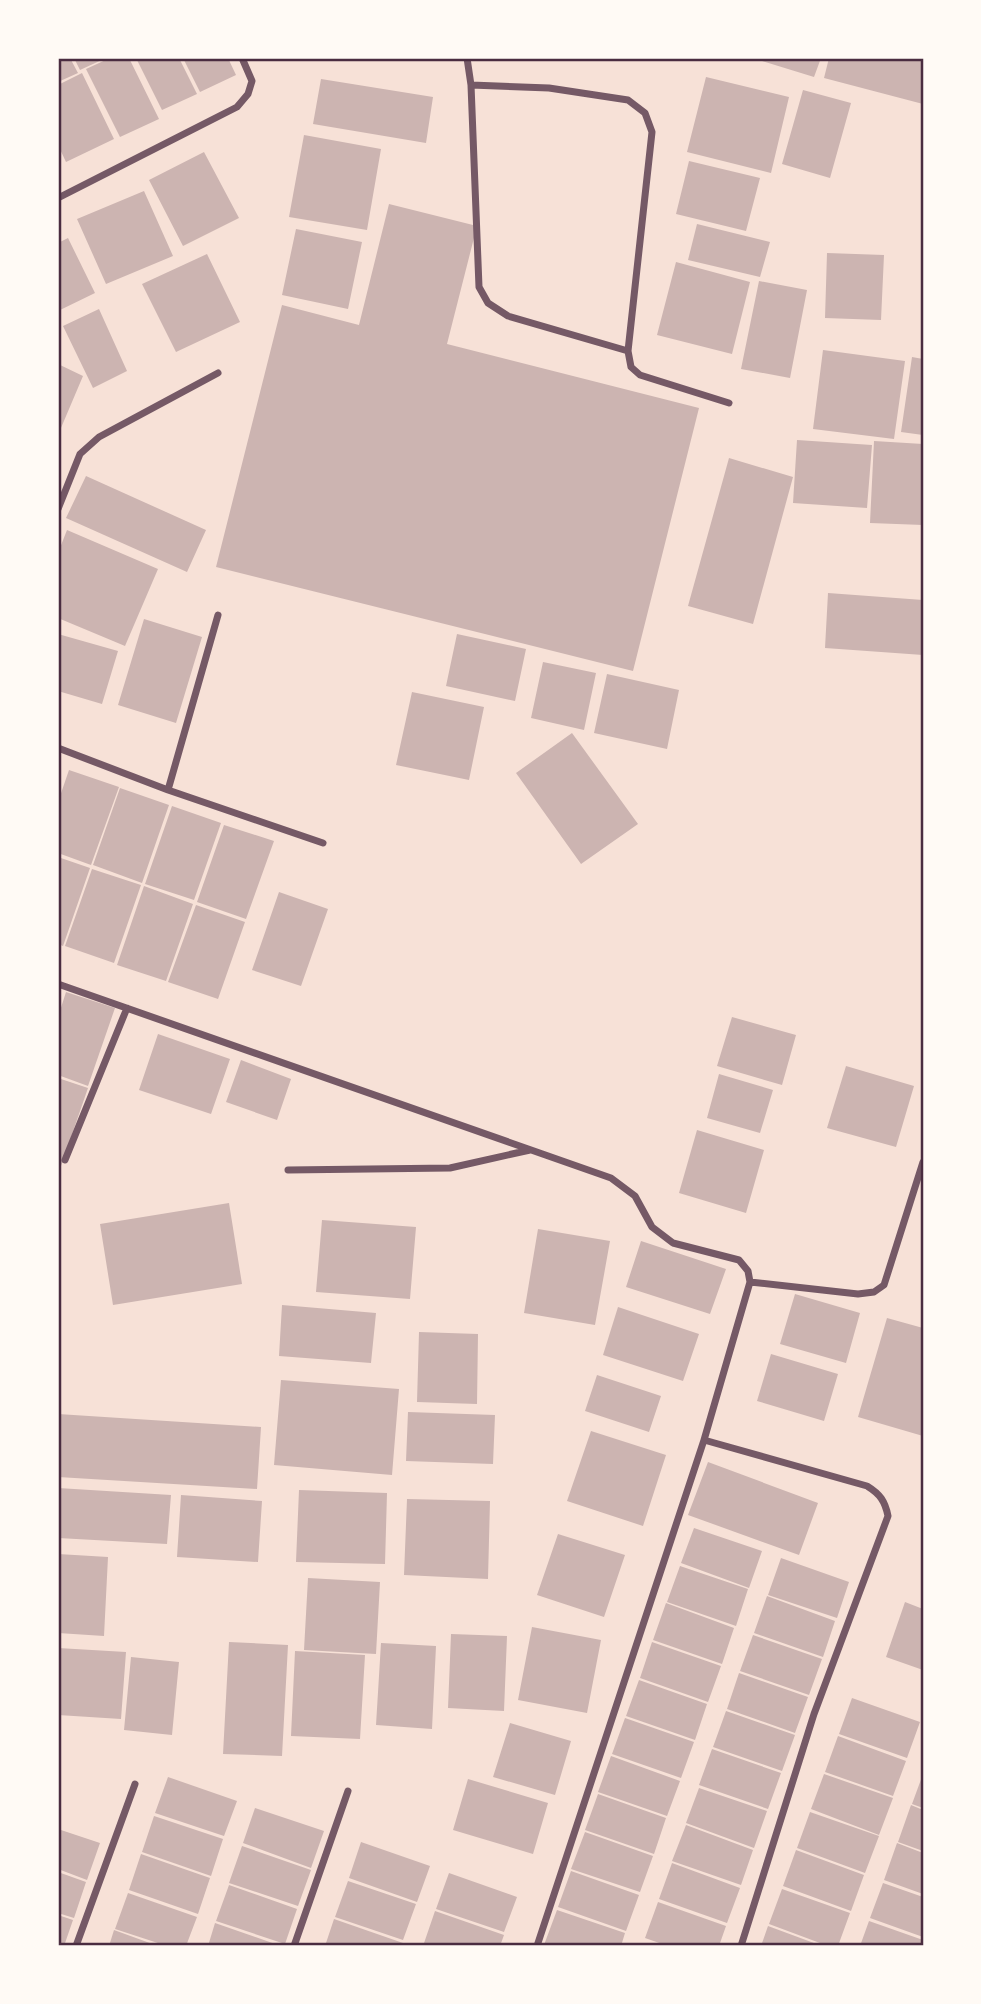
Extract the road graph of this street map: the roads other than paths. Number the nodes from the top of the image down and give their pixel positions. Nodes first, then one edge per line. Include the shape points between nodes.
1 (242, 58) edge
2 (467, 58) edge
3 (471, 85) junction
4 (58, 198) edge
5 (628, 351) junction
6 (218, 373) dead end
7 (729, 403) dead end
8 (58, 509) edge
9 (218, 615) dead end
10 (58, 748) edge
11 (168, 790) junction
12 (323, 843) dead end
13 (58, 984) edge
14 (127, 1008) junction
15 (531, 1150) junction
16 (65, 1160) dead end
17 (923, 1162) edge
18 (288, 1170) dead end
19 (750, 1282) junction
20 (704, 1440) junction
21 (135, 1784) dead end
22 (348, 1791) dead end
23 (76, 1946) edge
24 (294, 1946) edge
25 (537, 1946) edge
26 (741, 1946) edge

1 - 4 street via 252,81 237,107
2 - 3 street
3 - 5 street via 479,287 488,303 508,316
3 - 5 street via 628,100 645,113 652,132
5 - 7 street via 631,367 640,375
6 - 8 street via 99,437 80,454
9 - 11 street
10 - 11 street
11 - 12 street
13 - 14 street
14 - 15 street
14 - 16 street
15 - 18 street via 450,1168
15 - 19 street via 611,1178 635,1196 652,1227 673,1243 740,1261
17 - 19 street via 884,1285 874,1292
19 - 20 street
20 - 25 street
20 - 26 street via 867,1486 879,1494 888,1516 814,1714
21 - 23 street
22 - 24 street

